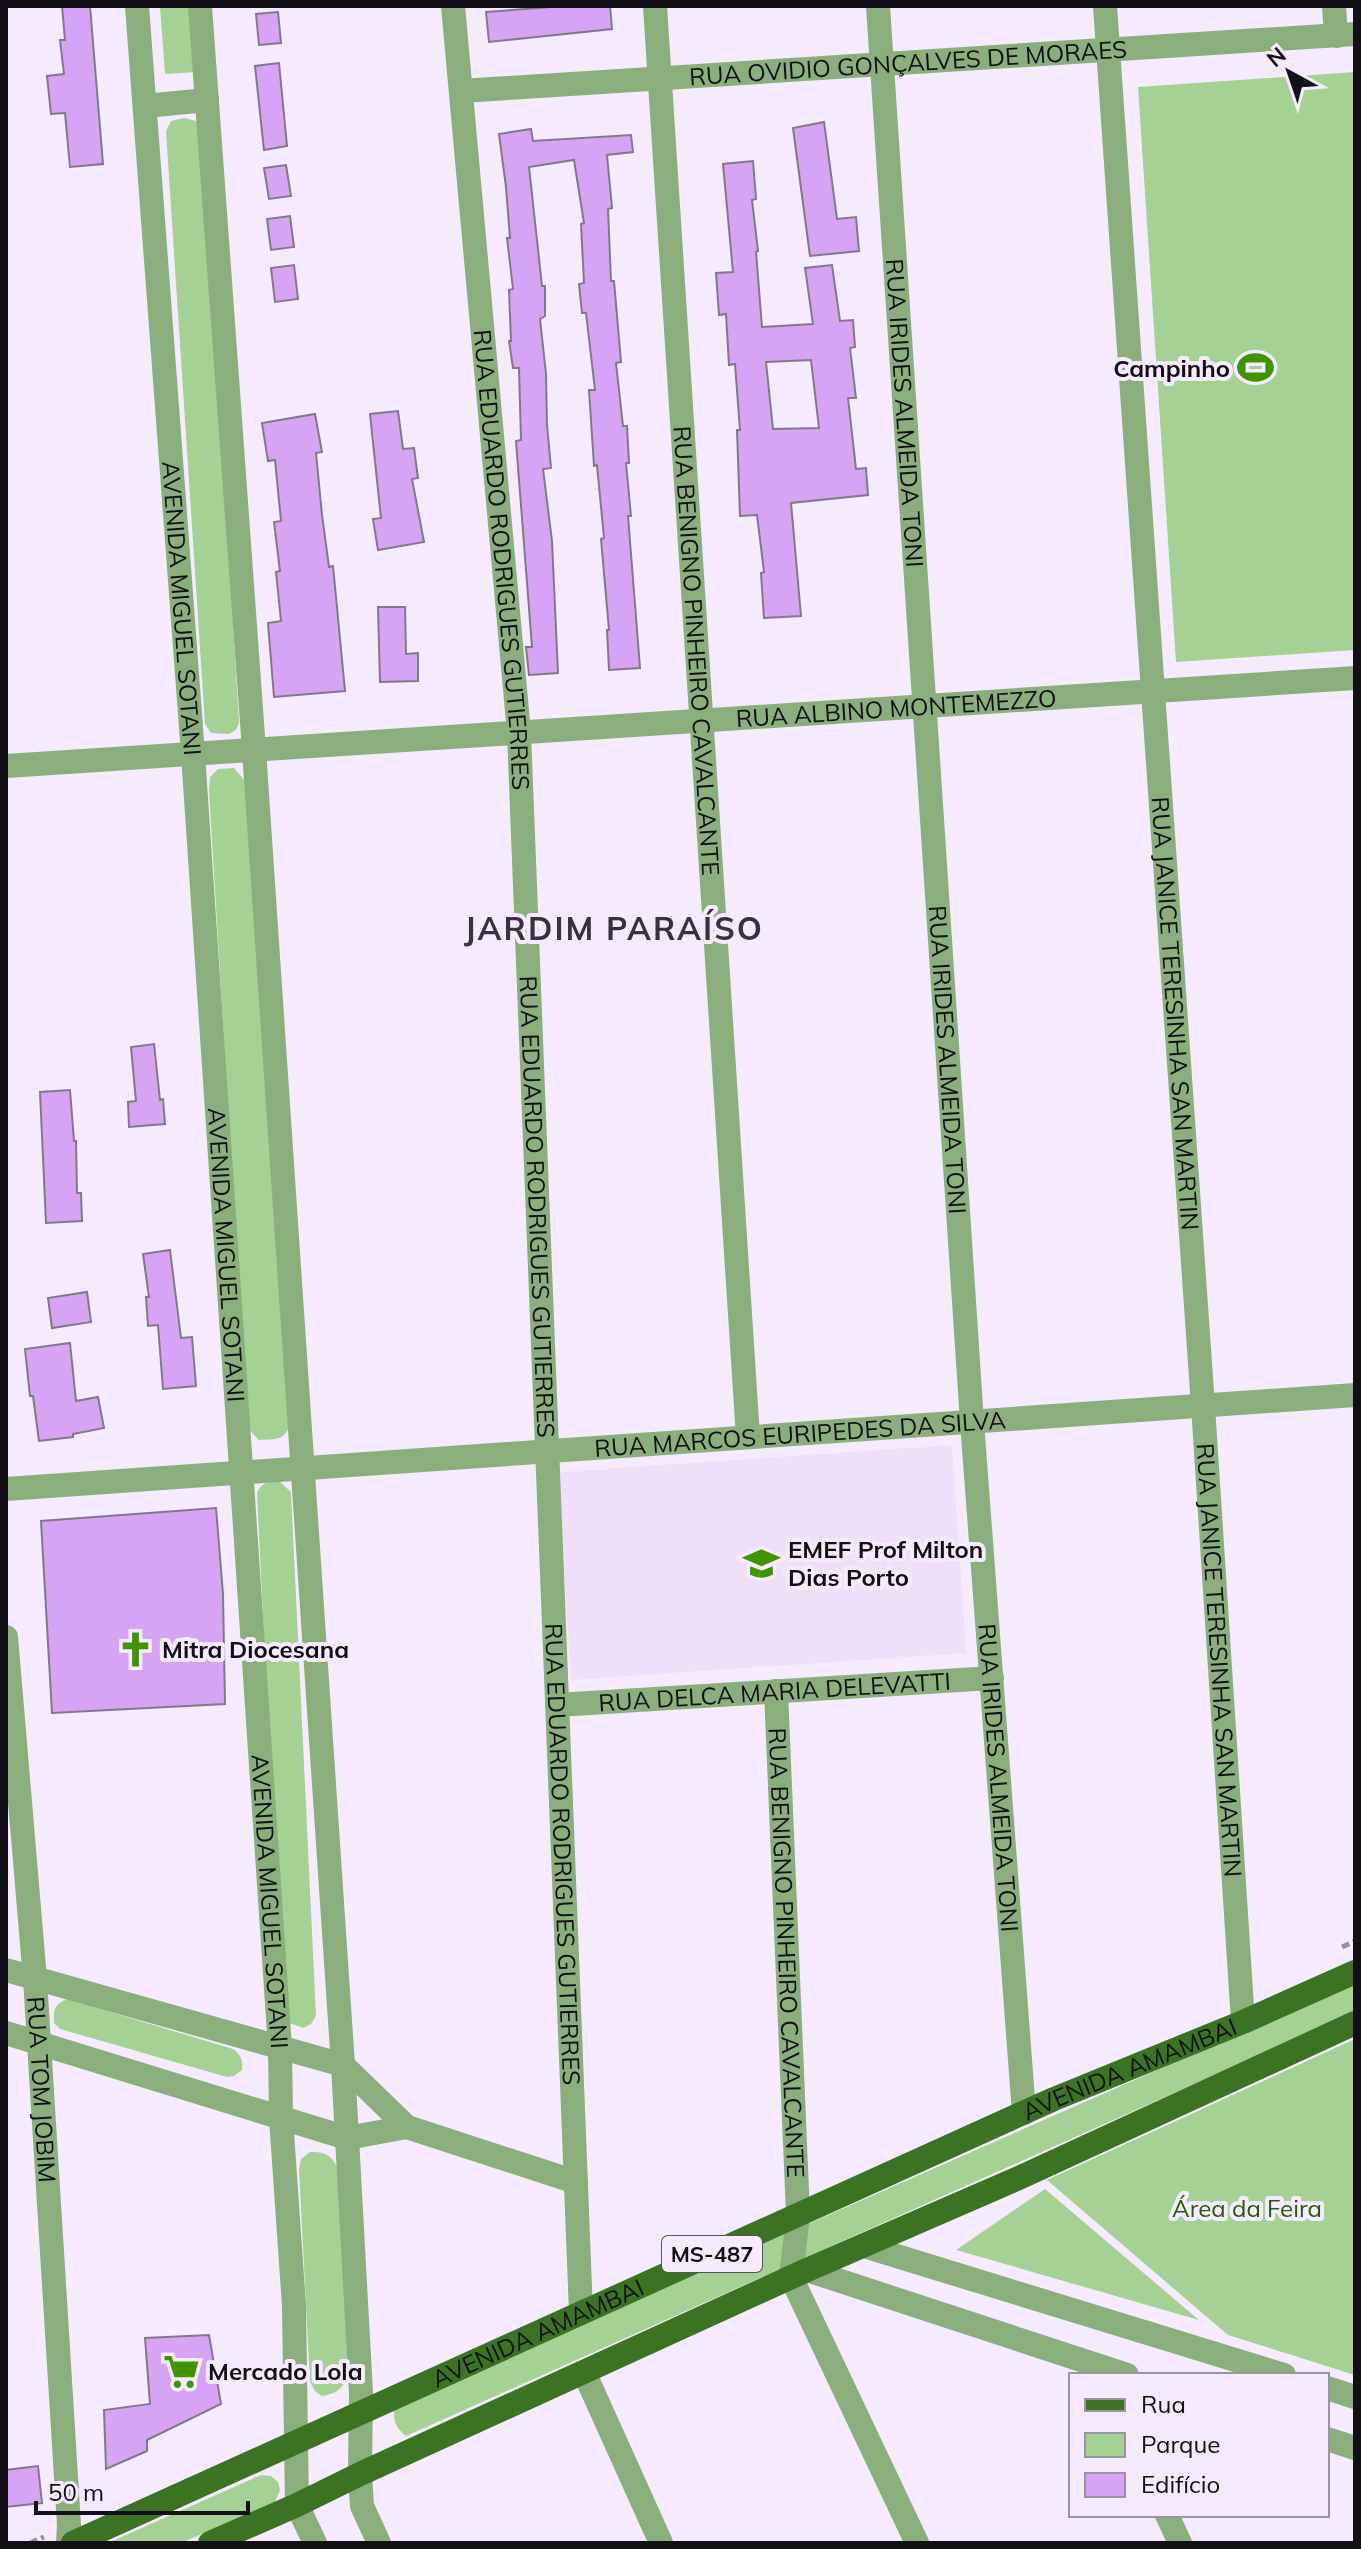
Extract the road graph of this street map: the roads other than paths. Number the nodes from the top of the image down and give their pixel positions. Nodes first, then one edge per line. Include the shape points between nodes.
1 (137, 6) edge
2 (200, 6) edge
3 (453, 6) edge
4 (655, 6) edge
5 (878, 6) edge
6 (1105, 6) edge
7 (1334, 6) edge
8 (1346, 35) edge
9 (1109, 50) junction
10 (883, 64) junction
11 (661, 78) junction
12 (461, 91) junction
13 (207, 100) junction
14 (145, 106) junction
15 (1355, 678) edge
16 (1152, 692) junction
17 (923, 707) junction
18 (702, 721) junction
19 (519, 733) junction
20 (254, 750) junction
21 (193, 754) junction
22 (6, 766) edge
23 (1355, 1395) edge
24 (1203, 1406) junction
25 (972, 1422) junction
26 (748, 1437) junction
27 (547, 1451) junction
28 (303, 1468) junction
29 (242, 1472) junction
30 (6, 1489) edge
31 (6, 1637) edge
32 (992, 1678) junction
33 (776, 1691) junction
34 (557, 1705) junction
35 (6, 1970) edge
36 (1355, 1972) edge
37 (35, 1979) junction
38 (1243, 2022) junction
39 (1355, 2023) edge
40 (6, 2033) edge
41 (38, 2043) junction
42 (280, 2048) junction
43 (343, 2065) junction
44 (1024, 2113) junction
45 (281, 2118) junction
46 (407, 2127) junction
47 (347, 2138) junction
48 (576, 2182) junction
49 (798, 2215) junction
50 (864, 2246) junction
51 (892, 2254) junction
52 (799, 2273) junction
53 (871, 2291) junction
54 (581, 2313) junction
55 (584, 2372) junction
56 (1116, 2373) edge
57 (1278, 2373) edge
58 (1329, 2389) edge
59 (1355, 2397) edge
60 (362, 2412) junction
61 (1329, 2440) edge
62 (298, 2442) junction
63 (1355, 2448) edge
64 (360, 2474) junction
65 (297, 2505) junction
66 (1168, 2517) edge
67 (70, 2543) edge
68 (210, 2543) edge
69 (315, 2543) edge
70 (379, 2543) edge
71 (661, 2543) edge
72 (917, 2543) edge
73 (1180, 2543) edge

1 - 14 street, AVENIDA MIGUEL SOTANI
2 - 13 street
3 - 12 street, RUA EDUARDO RODRIGUES GUTIERRES
4 - 11 street, RUA BENIGNO PINHEIRO CAVALCANTE
5 - 10 street, RUA IRIDES ALMEIDA TONI
6 - 9 street, RUA JANICE TERESINHA SAN MARTIN
7 - 8 street
8 - 9 street, RUA OVIDIO GONÇALVES DE MORAES
9 - 10 street, RUA OVIDIO GONÇALVES DE MORAES
9 - 16 street, RUA JANICE TERESINHA SAN MARTIN
10 - 11 street, RUA OVIDIO GONÇALVES DE MORAES
10 - 17 street, RUA IRIDES ALMEIDA TONI
11 - 12 street, RUA OVIDIO GONÇALVES DE MORAES
11 - 18 street, RUA BENIGNO PINHEIRO CAVALCANTE
12 - 19 street, RUA EDUARDO RODRIGUES GUTIERRES
13 - 14 street
13 - 20 street
14 - 21 street, AVENIDA MIGUEL SOTANI
15 - 16 street, RUA ALBINO MONTEMEZZO
16 - 17 street, RUA ALBINO MONTEMEZZO
16 - 24 street, RUA JANICE TERESINHA SAN MARTIN
17 - 18 street, RUA ALBINO MONTEMEZZO
17 - 25 street, RUA IRIDES ALMEIDA TONI
18 - 19 street, RUA ALBINO MONTEMEZZO
18 - 26 street, RUA BENIGNO PINHEIRO CAVALCANTE
19 - 20 street, RUA ALBINO MONTEMEZZO
19 - 27 street, RUA EDUARDO RODRIGUES GUTIERRES
20 - 21 street, RUA ALBINO MONTEMEZZO
20 - 28 street
21 - 22 street, RUA ALBINO MONTEMEZZO
21 - 29 street, AVENIDA MIGUEL SOTANI
23 - 24 street, RUA MARCOS EURIPEDES DA SILVA
24 - 25 street, RUA MARCOS EURIPEDES DA SILVA
24 - 38 street, RUA JANICE TERESINHA SAN MARTIN
25 - 26 street, RUA MARCOS EURIPEDES DA SILVA
25 - 32 street, RUA IRIDES ALMEIDA TONI
26 - 27 street, RUA MARCOS EURIPEDES DA SILVA
27 - 28 street, RUA MARCOS EURIPEDES DA SILVA
27 - 34 street, RUA EDUARDO RODRIGUES GUTIERRES
28 - 29 street, RUA MARCOS EURIPEDES DA SILVA
28 - 43 street
29 - 30 street, RUA MARCOS EURIPEDES DA SILVA
29 - 42 street, AVENIDA MIGUEL SOTANI
31 - 37 street, RUA TOM JOBIM
32 - 33 street, RUA DELCA MARIA DELEVATTI
32 - 44 street, RUA IRIDES ALMEIDA TONI
33 - 34 street, RUA DELCA MARIA DELEVATTI
33 - 49 street, RUA BENIGNO PINHEIRO CAVALCANTE
34 - 48 street, RUA EDUARDO RODRIGUES GUTIERRES
35 - 37 street
36 - 38 main road, AVENIDA AMAMBAI / MS-487
37 - 41 street, RUA TOM JOBIM
37 - 42 street
38 - 44 main road, AVENIDA AMAMBAI / MS-487
39 - 50 main road, AVENIDA AMAMBAI
40 - 41 street
41 - 45 street
41 - 67 street, RUA TOM JOBIM
42 - 43 street
42 - 45 street, AVENIDA MIGUEL SOTANI
43 - 46 street
43 - 47 street
44 - 49 main road, AVENIDA AMAMBAI / MS-487
45 - 47 street
45 - 62 street, AVENIDA MIGUEL SOTANI
46 - 47 street
46 - 48 street
47 - 60 street
48 - 54 street, RUA EDUARDO RODRIGUES GUTIERRES
49 - 52 street, RUA BENIGNO PINHEIRO CAVALCANTE
49 - 54 main road, AVENIDA AMAMBAI / MS-487
50 - 51 street
50 - 52 main road, AVENIDA AMAMBAI
51 - 53 street
51 - 57 street
52 - 53 street
52 - 55 main road, AVENIDA AMAMBAI
52 - 72 street
53 - 56 street
54 - 60 main road, AVENIDA AMAMBAI / MS-487
55 - 64 main road, AVENIDA AMAMBAI
55 - 71 street
58 - 59 street
60 - 62 main road, AVENIDA AMAMBAI / MS-487
60 - 64 street
61 - 63 street
62 - 65 street, AVENIDA MIGUEL SOTANI
62 - 67 main road, AVENIDA AMAMBAI / MS-487
64 - 65 main road, AVENIDA AMAMBAI
64 - 70 street via 362,2506
65 - 68 main road, AVENIDA AMAMBAI
65 - 69 street
66 - 73 street

